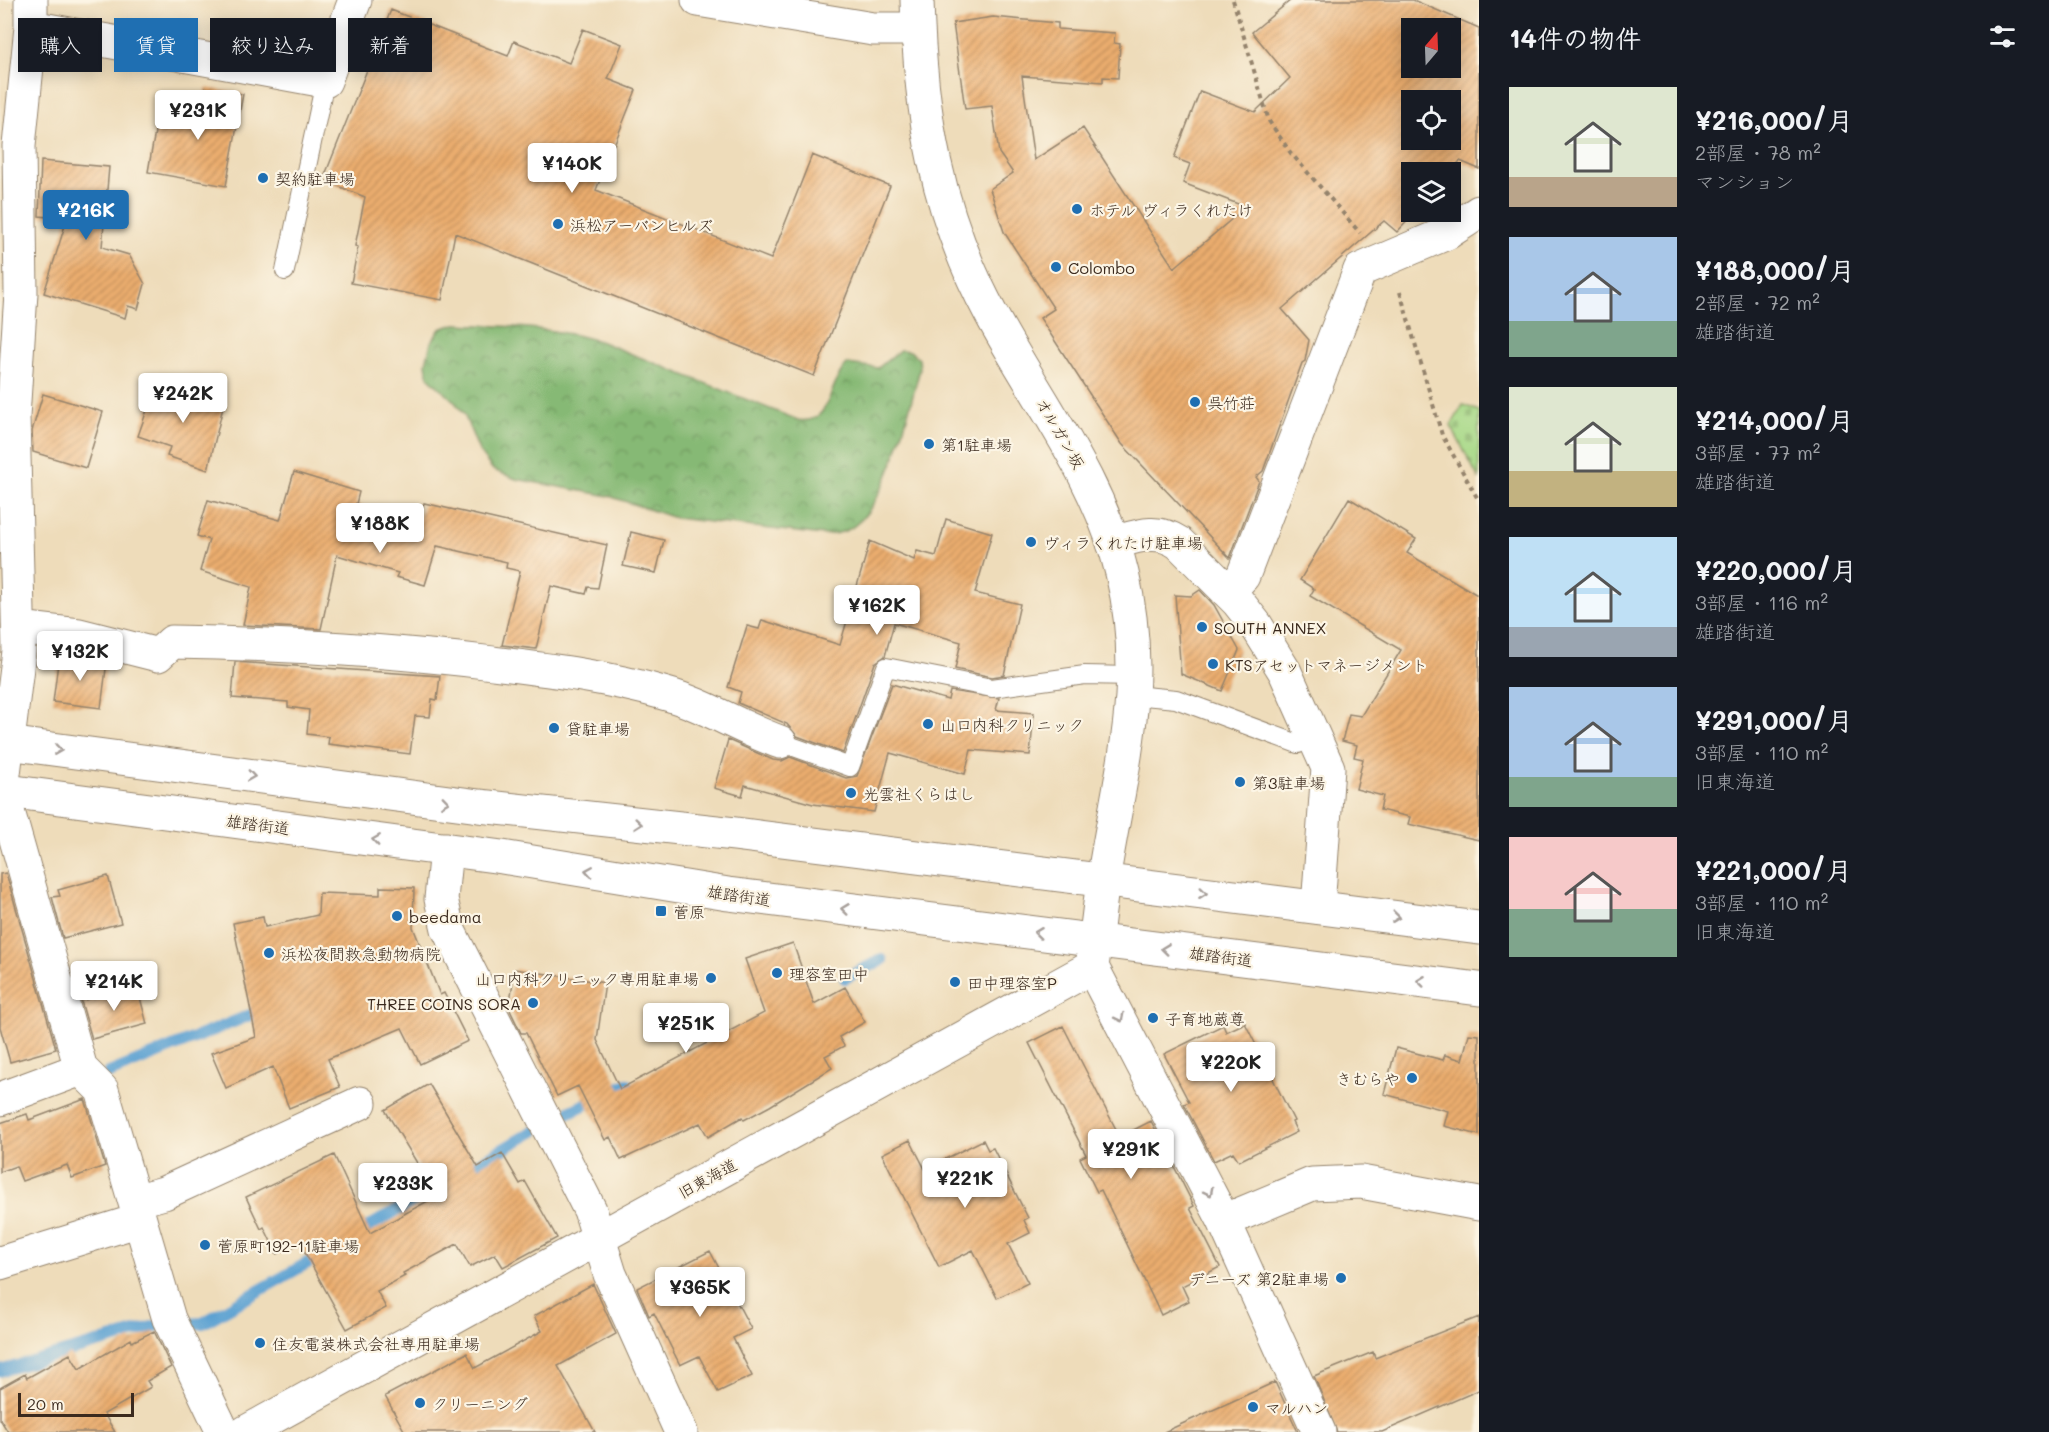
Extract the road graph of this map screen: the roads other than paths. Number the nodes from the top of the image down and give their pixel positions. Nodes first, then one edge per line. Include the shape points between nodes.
1 (355, 0) edge
2 (698, 0) edge
3 (31, 14) edge
4 (917, 14) edge
5 (325, 81) junction
6 (9, 146) edge
7 (1479, 212) edge
8 (285, 271) dead end
9 (6, 454) edge
10 (1113, 543) junction
11 (1228, 592) junction
12 (19, 628) junction
13 (1133, 685) junction
14 (1314, 736) junction
15 (780, 742) joint
16 (4, 743) edge
17 (1, 790) edge
18 (446, 849) junction
19 (1103, 881) junction
20 (1318, 908) junction
21 (1479, 928) edge
22 (1094, 954) junction
23 (1479, 989) edge
24 (81, 1070) junction
25 (0, 1099) edge
26 (360, 1103) dead end
27 (1479, 1204) edge
28 (137, 1210) junction
29 (1224, 1221) junction
30 (599, 1238) junction
31 (0, 1263) edge
32 (223, 1432) edge
33 (246, 1432) edge
34 (681, 1432) edge
35 (1319, 1432) edge

1 - 5 street
2 - 4 street via 873,30
3 - 5 street
3 - 6 street
4 - 10 street, オルガン坂 via 925,123 950,222 976,286 1077,460
5 - 8 lane
6 - 9 street via 21,293
7 - 11 street via 1447,233 1360,270 1243,576
9 - 12 street
10 - 11 street via 1145,533 1169,536
10 - 13 street, オルガン坂 via 1128,602
11 - 14 street via 1271,648
12 - 15 street via 79,635 158,655 172,642 259,643 372,650 541,669 663,693
12 - 16 street
13 - 14 lane via 1298,744
13 - 15 lane via 1085,675 992,688 886,667 850,767
13 - 19 street, オルガン坂 via 1127,756
14 - 20 street via 1328,768
16 - 17 street
16 -> 19 street via 479,806 747,835
18 -> 17 street, 雄踏街道
17 - 24 street
22 -> 18 street, 雄踏街道
18 - 30 street via 441,898 448,929 590,1210
19 -> 20 street
19 - 22 street
20 -> 21 street
23 -> 22 street, 雄踏街道
22 -> 29 street
22 - 30 street, 旧東海道
24 - 25 street
24 - 28 street via 102,1089
26 - 28 street via 164,1193
27 - 29 street via 1361,1182 1312,1184
28 - 31 street
28 - 32 street via 169,1319
29 - 35 street
30 - 33 street, 旧東海道
30 - 34 street via 610,1274

